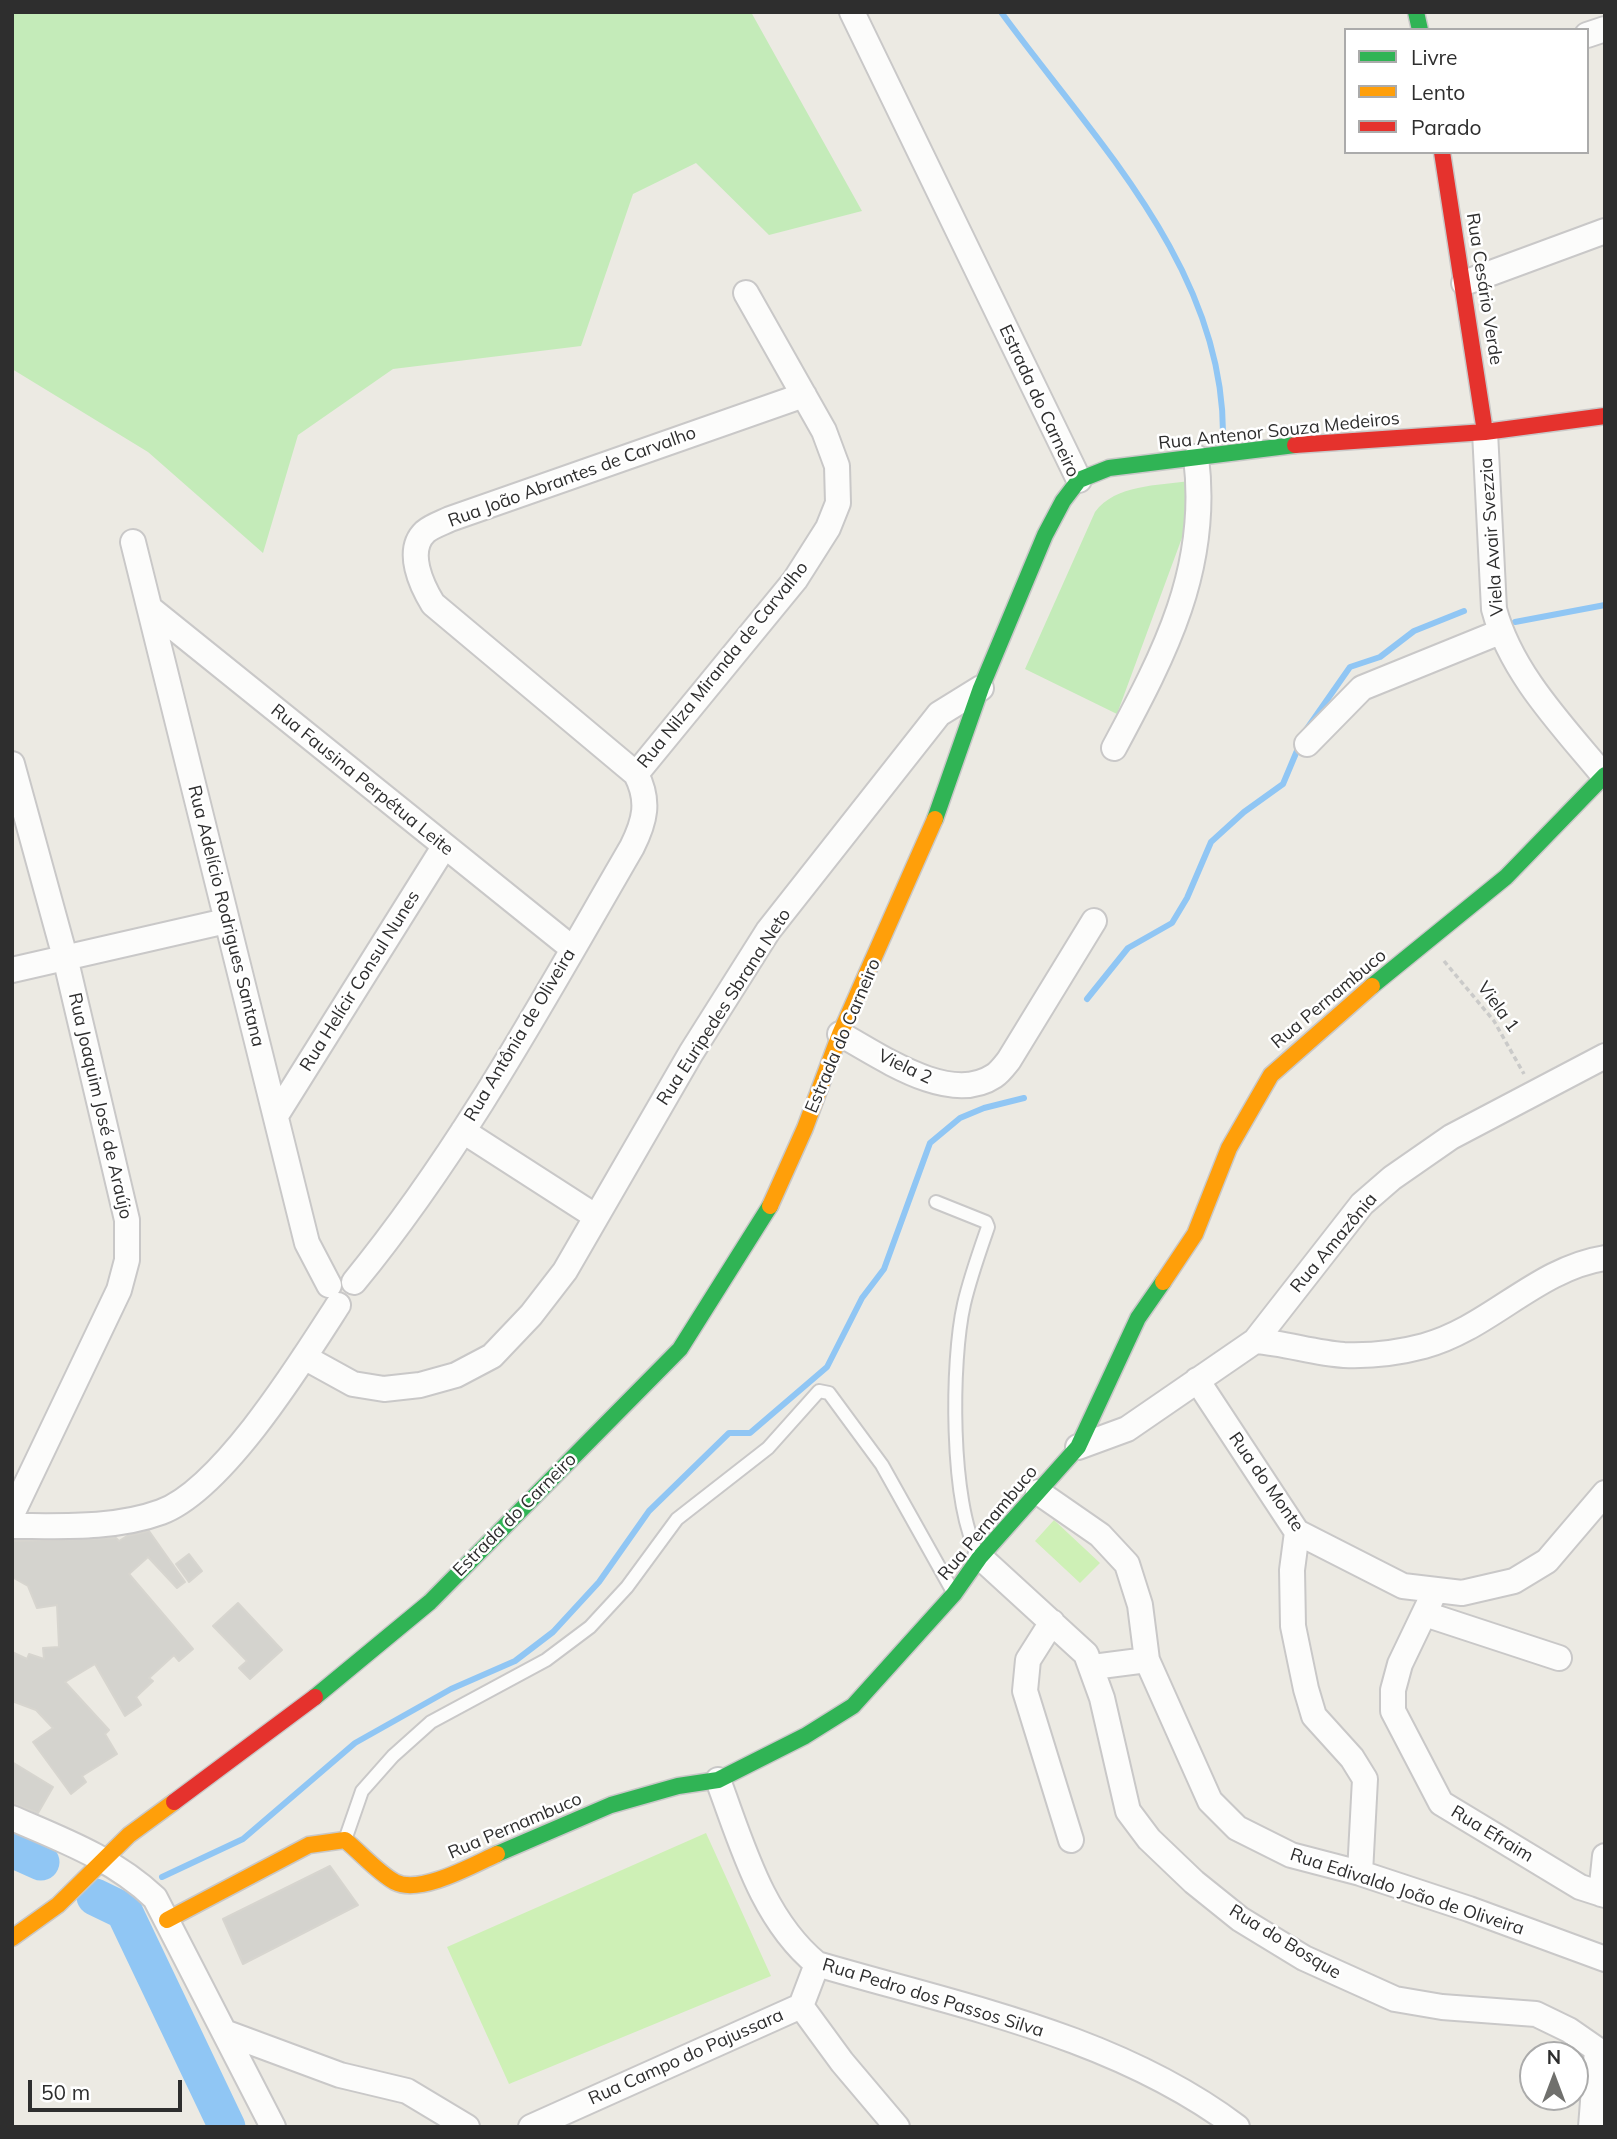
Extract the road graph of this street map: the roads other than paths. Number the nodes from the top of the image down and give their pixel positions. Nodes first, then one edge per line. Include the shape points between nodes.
1 (852, 12) edge
2 (1442, 154) edge
3 (1605, 230) edge
4 (1464, 283) junction
5 (746, 293) dead end
6 (804, 395) junction
7 (1605, 416) edge
8 (1485, 432) junction
9 (1196, 457) junction
10 (1079, 480) junction
11 (133, 542) dead end
12 (152, 610) junction
13 (1500, 632) junction
14 (981, 688) junction
15 (1307, 744) dead end
16 (1114, 748) dead end
17 (12, 764) edge
18 (636, 774) junction
19 (1604, 776) edge
20 (444, 848) junction
21 (226, 921) junction
22 (1094, 921) dead end
23 (573, 949) junction
24 (65, 957) junction
25 (12, 970) edge
26 (840, 1034) junction
27 (1605, 1056) edge
28 (277, 1114) junction
29 (463, 1131) junction
30 (936, 1202) dead end
31 (595, 1216) junction
32 (1605, 1258) edge
33 (333, 1295) junction
34 (1255, 1341) junction
35 (304, 1357) junction
36 (1197, 1380) junction
37 (1078, 1447) junction
38 (1038, 1492) junction
39 (1605, 1493) edge
40 (12, 1514) edge
41 (12, 1526) edge
42 (1297, 1532) junction
43 (980, 1557) junction
44 (1435, 1591) junction
45 (954, 1594) junction
46 (1425, 1614) junction
47 (1052, 1622) junction
48 (1559, 1658) dead end
49 (1147, 1660) junction
50 (1093, 1667) junction
51 (718, 1780) junction
52 (12, 1818) edge
53 (345, 1840) junction
54 (1072, 1840) dead end
55 (1605, 1856) edge
56 (104, 1859) junction
57 (1360, 1873) junction
58 (1603, 1894) edge
59 (167, 1920) junction
60 (12, 1938) edge
61 (1605, 1959) edge
62 (817, 1964) junction
63 (801, 2006) junction
64 (224, 2032) junction
65 (1601, 2052) edge
66 (273, 2127) edge
67 (467, 2127) edge
68 (531, 2127) edge
69 (897, 2127) edge
70 (1237, 2127) edge
71 (1591, 2127) edge

1 - 10 street, Estrada do Carneiro
2 - 4 street, Rua Cesário Verde
3 - 4 street
4 - 8 street, Rua Cesário Verde
5 - 6 street, Rua Nilza Miranda de Carvalho
6 - 18 street, Rua Nilza Miranda de Carvalho via 837,466 838,503 828,528 795,580
6 - 18 street, Rua João Abrantes de Carvalho via 450,519 425,533 418,545 420,583 433,604
7 - 8 street, Rua Antenor Souza Medeiros
8 - 9 street, Rua Antenor Souza Medeiros via 1304,444
8 - 13 street, Viela Avair Svezzia via 1494,608
9 - 10 street, Rua Antenor Souza Medeiros via 1109,468
9 - 16 street via 1198,528 1185,593 1162,657
10 - 14 street, Estrada do Carneiro via 1048,529
11 - 12 street, Rua Adelício Rodrigues Santana
12 - 20 street, Rua Fausina Perpétua Leite
12 - 21 street, Rua Adelício Rodrigues Santana
13 - 15 street via 1362,688
13 - 19 street, Viela Avair Svezzia via 1552,713
14 - 26 street, Estrada do Carneiro via 941,806
14 - 31 street, Rua Euripedes Sbrana Neto via 939,714 768,931
17 - 24 street, Rua Joaquim José de Araújo
18 - 23 street, Rua Antônia de Oliveira via 646,795 644,824
19 - 37 street, Rua Pernambuco via 1516,867 1271,1075 1229,1148 1195,1234 1138,1318
20 - 23 street, Rua Fausina Perpétua Leite
20 - 28 street, Rua Helícir Consul Nunes
21 - 24 street
21 - 28 street, Rua Adelício Rodrigues Santana
22 - 26 street, Viela 2 via 1009,1060 994,1076 972,1083 925,1080
23 - 29 street, Rua Antônia de Oliveira
24 - 25 street
24 - 40 street, Rua Joaquim José de Araújo via 127,1220 127,1260 119,1290
26 - 56 street, Estrada do Carneiro via 769,1208 681,1349 429,1602 343,1676 129,1835
27 - 34 street, Rua Amazônia via 1451,1137 1392,1178 1362,1205
28 - 33 street, Rua Adelício Rodrigues Santana via 307,1243
29 - 31 street
29 - 33 street, Rua Antônia de Oliveira via 405,1219 354,1282 341,1277
30 - 43 lane via 986,1222 988,1227 964,1306 958,1345 959,1474 964,1515
31 - 35 street, Rua Euripedes Sbrana Neto via 565,1270 531,1315 492,1356 456,1375 384,1389 353,1384
32 - 34 street via 1545,1279 1461,1332 1426,1346 1344,1355
33 - 35 street
34 - 36 street, Rua Amazônia
35 - 41 street via 214,1473 165,1511 137,1519
36 - 37 street, Rua Amazônia via 1127,1429
36 - 42 street, Rua do Monte
37 - 38 street, Rua Pernambuco
38 - 43 street, Rua Pernambuco
38 - 49 street, Rua Edivaldo João de Oliveira via 1100,1535 1127,1564 1140,1605
39 - 44 street, Rua do Monte via 1547,1561 1514,1581 1462,1593
42 - 44 street, Rua do Monte via 1373,1574 1403,1586
42 - 57 street via 1293,1626 1306,1689 1314,1716 1365,1779
43 - 45 street, Rua Pernambuco
43 - 47 street, Rua do Bosque
44 - 46 street, Rua Efraim
45 - 51 street, Rua Pernambuco via 853,1706 760,1761
45 - 53 lane via 882,1465 829,1393 819,1391 776,1441 677,1519 627,1587 590,1627 545,1660 431,1722 393,1756 362,1791
46 - 48 street
46 - 58 street, Rua Efraim via 1400,1664 1393,1711 1441,1802 1580,1887
47 - 50 street, Rua do Bosque via 1086,1654
47 - 54 street via 1028,1660 1025,1691
49 - 50 street
49 - 57 street, Rua Edivaldo João de Oliveira via 1210,1801 1237,1828 1291,1855
50 - 65 street, Rua do Bosque via 1128,1811 1149,1839 1240,1919 1304,1958 1395,1999 1536,2014
51 - 53 street, Rua Pernambuco via 611,1805 460,1871 409,1886 394,1882
51 - 62 street, Rua Pedro dos Passos Silva via 753,1873 797,1947
52 - 56 street
53 - 59 street via 309,1845
55 - 58 street
56 - 59 street via 155,1898
56 - 60 street, Estrada do Carneiro via 58,1905
57 - 61 street, Rua Edivaldo João de Oliveira
59 - 64 street
62 - 63 street, Rua Campo do Pajussara
62 - 70 street, Rua Pedro dos Passos Silva via 1024,2024 1114,2057 1169,2082
63 - 68 street, Rua Campo do Pajussara
63 - 69 street
64 - 66 street
64 - 67 street via 340,2075 407,2091
65 - 71 street

